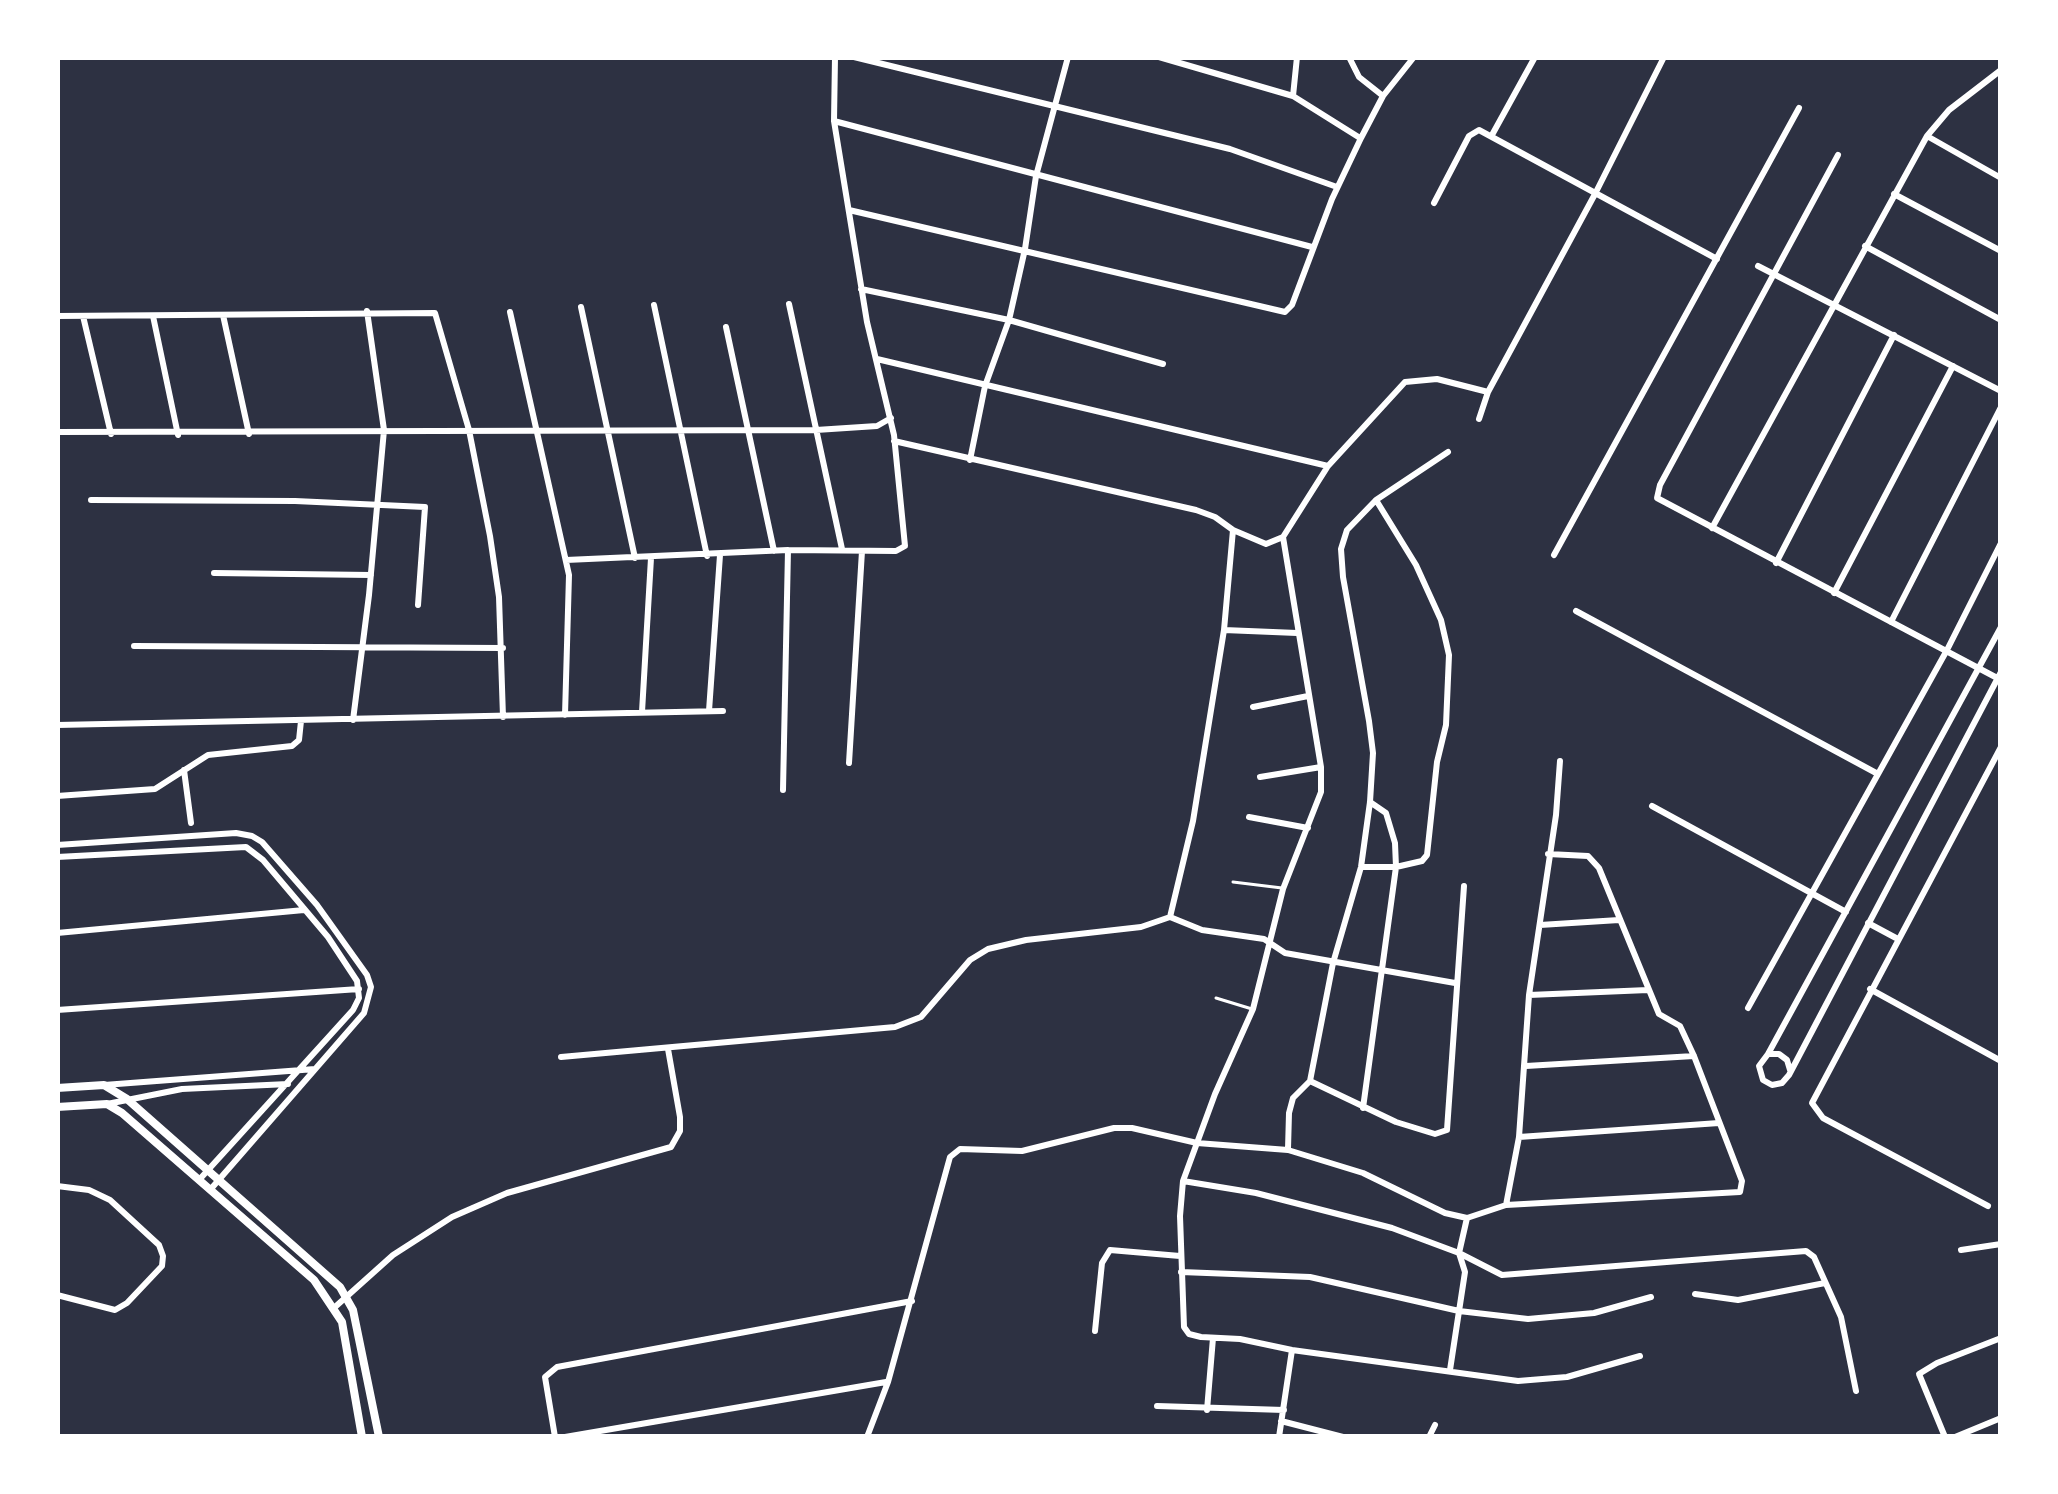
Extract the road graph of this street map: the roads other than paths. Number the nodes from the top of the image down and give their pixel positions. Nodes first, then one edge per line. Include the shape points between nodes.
1 (836, 57) edge
2 (854, 57) edge
3 (1068, 57) edge
4 (1160, 57) edge
5 (1297, 57) edge
6 (1349, 57) edge
7 (1414, 57) edge
8 (1534, 57) edge
9 (1664, 57) edge
10 (2001, 70) edge
11 (1293, 96) junction
12 (1383, 96) junction
13 (1053, 104) junction
14 (1799, 108) dead end
15 (834, 121) junction
16 (1492, 135) junction
17 (1927, 136) junction
18 (1361, 139) junction
19 (1838, 155) dead end
20 (1036, 176) junction
21 (2001, 178) edge
22 (1338, 187) junction
23 (1595, 194) junction
24 (1894, 194) junction
25 (1434, 203) dead end
26 (849, 210) junction
27 (1865, 246) junction
28 (1312, 247) junction
29 (1025, 249) junction
30 (2001, 250) edge
31 (1717, 260) junction
32 (1758, 266) dead end
33 (1776, 275) junction
34 (861, 289) junction
35 (1833, 303) junction
36 (789, 304) dead end
37 (654, 305) dead end
38 (581, 307) dead end
39 (367, 311) junction
40 (510, 312) dead end
41 (223, 315) junction
42 (57, 316) edge
43 (83, 316) junction
44 (153, 316) junction
45 (1009, 320) junction
46 (2001, 320) edge
47 (726, 327) dead end
48 (1894, 335) junction
49 (877, 359) junction
50 (1163, 364) dead end
51 (1953, 366) junction
52 (985, 386) junction
53 (2001, 391) edge
54 (1488, 392) junction
55 (2001, 406) edge
56 (891, 418) junction
57 (1479, 419) dead end
58 (877, 426) junction
59 (534, 429) junction
60 (384, 430) junction
61 (469, 430) junction
62 (609, 430) junction
63 (816, 430) junction
64 (680, 431) junction
65 (746, 431) junction
66 (57, 432) edge
67 (112, 434) junction
68 (178, 434) junction
69 (249, 434) junction
70 (894, 438) junction
71 (1448, 452) dead end
72 (970, 460) junction
73 (1328, 466) junction
74 (92, 500) dead end
75 (1376, 500) junction
76 (376, 505) junction
77 (1712, 528) junction
78 (1233, 530) junction
79 (1283, 537) junction
80 (2001, 543) edge
81 (842, 549) junction
82 (788, 550) junction
83 (774, 551) junction
84 (862, 551) junction
85 (721, 555) junction
86 (1554, 555) dead end
87 (707, 556) junction
88 (634, 558) junction
89 (651, 558) junction
90 (566, 560) junction
91 (1776, 563) junction
92 (214, 573) dead end
93 (371, 575) junction
94 (1834, 593) junction
95 (418, 605) dead end
96 (1576, 611) dead end
97 (1891, 622) junction
98 (2001, 627) edge
99 (1224, 630) junction
100 (1297, 633) junction
101 (134, 646) dead end
102 (503, 648) junction
103 (363, 650) junction
104 (1947, 650) junction
105 (1981, 669) junction
106 (2000, 677) edge
107 (1308, 696) junction
108 (1252, 706) dead end
109 (709, 711) junction
110 (723, 711) dead end
111 (642, 712) junction
112 (565, 716) junction
113 (503, 717) junction
114 (352, 720) junction
115 (301, 721) junction
116 (57, 725) edge
117 (2001, 748) edge
118 (1560, 760) dead end
119 (849, 763) dead end
120 (1321, 767) junction
121 (184, 770) junction
122 (1878, 774) junction
123 (1260, 777) dead end
124 (783, 790) dead end
125 (57, 796) edge
126 (1370, 802) junction
127 (1652, 806) dead end
128 (1249, 817) dead end
129 (191, 823) dead end
130 (1308, 829) junction
131 (57, 845) edge
132 (1548, 854) junction
133 (57, 857) edge
134 (1361, 867) junction
135 (1396, 867) junction
136 (1233, 882) dead end
137 (1464, 886) dead end
138 (1283, 889) junction
139 (1810, 893) junction
140 (317, 905) junction
141 (304, 910) junction
142 (1846, 913) junction
143 (1170, 917) junction
144 (1618, 920) junction
145 (1868, 923) junction
146 (1540, 925) junction
147 (57, 933) edge
148 (1897, 938) junction
149 (1271, 943) junction
150 (1333, 963) junction
151 (1384, 968) junction
152 (1455, 982) junction
153 (371, 987) junction
154 (1870, 989) junction
155 (358, 990) junction
156 (1648, 990) junction
157 (1529, 995) junction
158 (1216, 998) dead end
159 (1748, 1008) dead end
160 (1253, 1009) junction
161 (57, 1010) edge
162 (668, 1049) junction
163 (1768, 1054) junction
164 (1694, 1056) junction
165 (562, 1057) dead end
166 (2001, 1061) edge
167 (1526, 1066) junction
168 (315, 1069) junction
169 (300, 1070) junction
170 (1790, 1070) junction
171 (1310, 1081) junction
172 (303, 1082) junction
173 (286, 1084) junction
174 (104, 1085) junction
175 (57, 1088) edge
176 (128, 1099) junction
177 (107, 1104) junction
178 (57, 1107) edge
179 (1364, 1108) junction
180 (1721, 1123) junction
181 (1520, 1137) junction
182 (1197, 1143) junction
183 (1288, 1150) junction
184 (208, 1169) junction
185 (219, 1179) junction
186 (199, 1180) junction
187 (1183, 1181) junction
188 (57, 1186) edge
189 (210, 1190) junction
190 (1506, 1205) junction
191 (1988, 1206) dead end
192 (1467, 1218) junction
193 (2001, 1244) edge
194 (1961, 1250) dead end
195 (1459, 1253) junction
196 (1180, 1256) junction
197 (1181, 1272) junction
198 (1825, 1283) junction
199 (1695, 1294) dead end
200 (57, 1295) edge
201 (347, 1296) junction
202 (1651, 1297) dead end
203 (912, 1301) junction
204 (335, 1307) junction
205 (1459, 1311) junction
206 (1095, 1330) dead end
207 (2001, 1337) edge
208 (1213, 1338) junction
209 (1292, 1350) junction
210 (1640, 1356) dead end
211 (1450, 1370) junction
212 (888, 1382) junction
213 (1856, 1391) dead end
214 (1157, 1406) dead end
215 (1207, 1410) junction
216 (1283, 1410) junction
217 (2001, 1418) edge
218 (1281, 1421) junction
219 (1435, 1425) dead end
220 (362, 1437) edge
221 (379, 1437) edge
222 (555, 1437) edge
223 (565, 1437) edge
224 (867, 1437) edge
225 (1279, 1437) edge
226 (1343, 1437) edge
227 (1429, 1437) edge
228 (1945, 1437) edge
229 (1955, 1437) edge

1 - 15 street
2 - 13 street
3 - 13 street
4 - 11 street
5 - 11 street
6 - 12 street
7 - 12 street
8 - 16 street
9 - 23 street
10 - 17 street
11 - 18 street
12 - 18 street
13 - 20 street
13 - 22 street via 1230,149
14 - 31 street
15 - 20 street
15 - 26 street
16 - 23 street
16 - 25 street via 1468,136
17 - 21 street
17 - 24 street
18 - 22 street
19 - 33 street
20 - 28 street
20 - 29 street
22 - 28 street
23 - 31 street
23 - 54 street
24 - 27 street
24 - 30 street
26 - 29 street
26 - 34 street
27 - 35 street
27 - 46 street
28 - 29 street via 1289,309 1279,313
29 - 45 street
31 - 86 street
32 - 33 street
33 - 35 street
33 - 77 street via 1660,485 1659,500
34 - 45 street
34 - 49 street
35 - 48 street
35 - 77 street
36 - 63 street
37 - 64 street
38 - 62 street
39 - 41 street
39 - 60 street
39 - 61 street via 432,311
40 - 59 street
41 - 44 street
41 - 69 street
42 - 43 street
43 - 44 street
43 - 67 street
44 - 68 street
45 - 50 street
45 - 52 street
47 - 65 street
48 - 51 street
48 - 91 street
49 - 52 street
49 - 56 street
51 - 53 street
51 - 94 street
52 - 72 street
52 - 73 street
54 - 57 street
54 - 73 street via 1437,379 1406,382
55 - 97 street
56 - 58 street
56 - 70 street
58 - 63 street
58 - 70 street
59 - 61 street
59 - 62 street
59 - 90 street
60 - 61 street
60 - 69 street
60 - 76 street
61 - 102 street
62 - 64 street
62 - 88 street
63 - 65 street
63 - 81 street
64 - 65 street
64 - 87 street
65 - 83 street
66 - 67 street
67 - 68 street
68 - 69 street
70 - 72 street
70 - 84 street via 905,544
71 - 75 street
72 - 78 street via 1196,510
73 - 79 street
74 - 76 street
75 - 126 street via 1347,530 1342,548 1373,752
75 - 135 street via 1416,566 1449,655 1427,855
76 - 93 street
76 - 95 street via 425,506
77 - 91 street
78 - 79 street via 1266,544
78 - 99 street
79 - 100 street
80 - 104 street
81 - 82 street
81 - 84 street
82 - 83 street
82 - 124 street
83 - 85 street
84 - 119 street
85 - 87 street
85 - 109 street
87 - 89 street
88 - 89 street
88 - 90 street
89 - 111 street
90 - 112 street
91 - 94 street
92 - 93 street
93 - 103 street
94 - 97 street
96 - 122 street
97 - 104 street
98 - 105 street
99 - 100 street
99 - 143 street
100 - 107 street
101 - 103 street
102 - 103 street
102 - 113 street
103 - 114 street
104 - 105 street
104 - 122 street
105 - 106 street
105 - 142 street
106 - 145 street
107 - 108 street
107 - 120 street
109 - 110 street
109 - 111 street
111 - 112 street
112 - 113 street
113 - 114 street
114 - 115 street
115 - 116 street
115 - 121 street via 292,746 208,755
117 - 148 street
118 - 132 street
120 - 123 street
120 - 130 street
121 - 125 street via 155,789
121 - 129 street
122 - 139 street
126 - 134 street
126 - 135 street via 1386,813
127 - 139 street
128 - 130 street
130 - 138 street
131 - 140 street via 252,836
132 - 144 street via 1594,860
132 - 146 street
133 - 141 street via 246,847
134 - 135 street
134 - 150 street
135 - 151 street
136 - 138 lane
137 - 152 street
138 - 149 street
139 - 142 street
139 - 159 street
140 - 141 street
140 - 153 street
141 - 147 street
141 - 155 street via 348,964
142 - 163 street
143 - 149 street
143 - 162 street via 988,949 911,1023
144 - 146 street
144 - 156 street
145 - 148 street
145 - 170 street
146 - 157 street
148 - 154 street
149 - 150 street
149 - 160 street
150 - 151 street
150 - 171 street
151 - 152 street
151 - 179 street
152 - 179 street via 1448,1130 1435,1134
153 - 155 street
153 - 168 street via 364,1012
154 - 166 street
154 - 191 street via 1811,1105
155 - 161 street
155 - 169 street via 353,1010
156 - 157 street
156 - 164 street
157 - 167 street
158 - 160 lane
160 - 182 street
162 - 165 street
162 - 201 street via 680,1117 670,1147 507,1192 452,1217
163 - 170 street via 1784,1056
163 - 170 street via 1759,1066 1763,1080 1782,1083
164 - 167 street
164 - 180 street
167 - 181 street
168 - 169 street
168 - 172 street
169 - 173 street
169 - 174 street
171 - 179 street
171 - 183 street via 1293,1098
172 - 173 street
172 - 185 street
173 - 176 street
173 - 184 street
174 - 175 street
174 - 176 street
176 - 177 street
176 - 184 street
177 - 178 street
177 - 186 street
180 - 181 street
180 - 190 street via 1743,1187 1735,1194
181 - 190 street
182 - 183 street
182 - 187 street
182 - 203 street via 1114,1128 1018,1152 960,1149 950,1157
183 - 192 street
184 - 185 street
184 - 186 street
185 - 189 street
185 - 201 street
186 - 189 street
187 - 195 street via 1301,1204
187 - 196 street
188 - 200 street via 110,1200 163,1256 115,1310
189 - 204 street
190 - 192 street
192 - 195 street
193 - 194 street
195 - 198 street via 1485,1269 1524,1276 1801,1249 1814,1257
195 - 205 street
196 - 197 street
196 - 206 street via 1110,1250
197 - 205 street via 1298,1276
197 - 208 street via 1182,1321 1189,1334
198 - 199 street via 1738,1300
198 - 213 street
201 - 204 street
201 - 221 street
202 - 205 street via 1557,1318
203 - 212 street
203 - 222 street via 557,1367 544,1377
204 - 220 street
205 - 211 street
207 - 228 street via 1923,1371
208 - 209 street
208 - 215 street
209 - 211 street
209 - 216 street
210 - 211 street via 1540,1381
212 - 223 street
212 - 224 street
214 - 215 street
215 - 216 street
216 - 218 street
217 - 229 street
218 - 225 street
218 - 226 street
219 - 227 street

